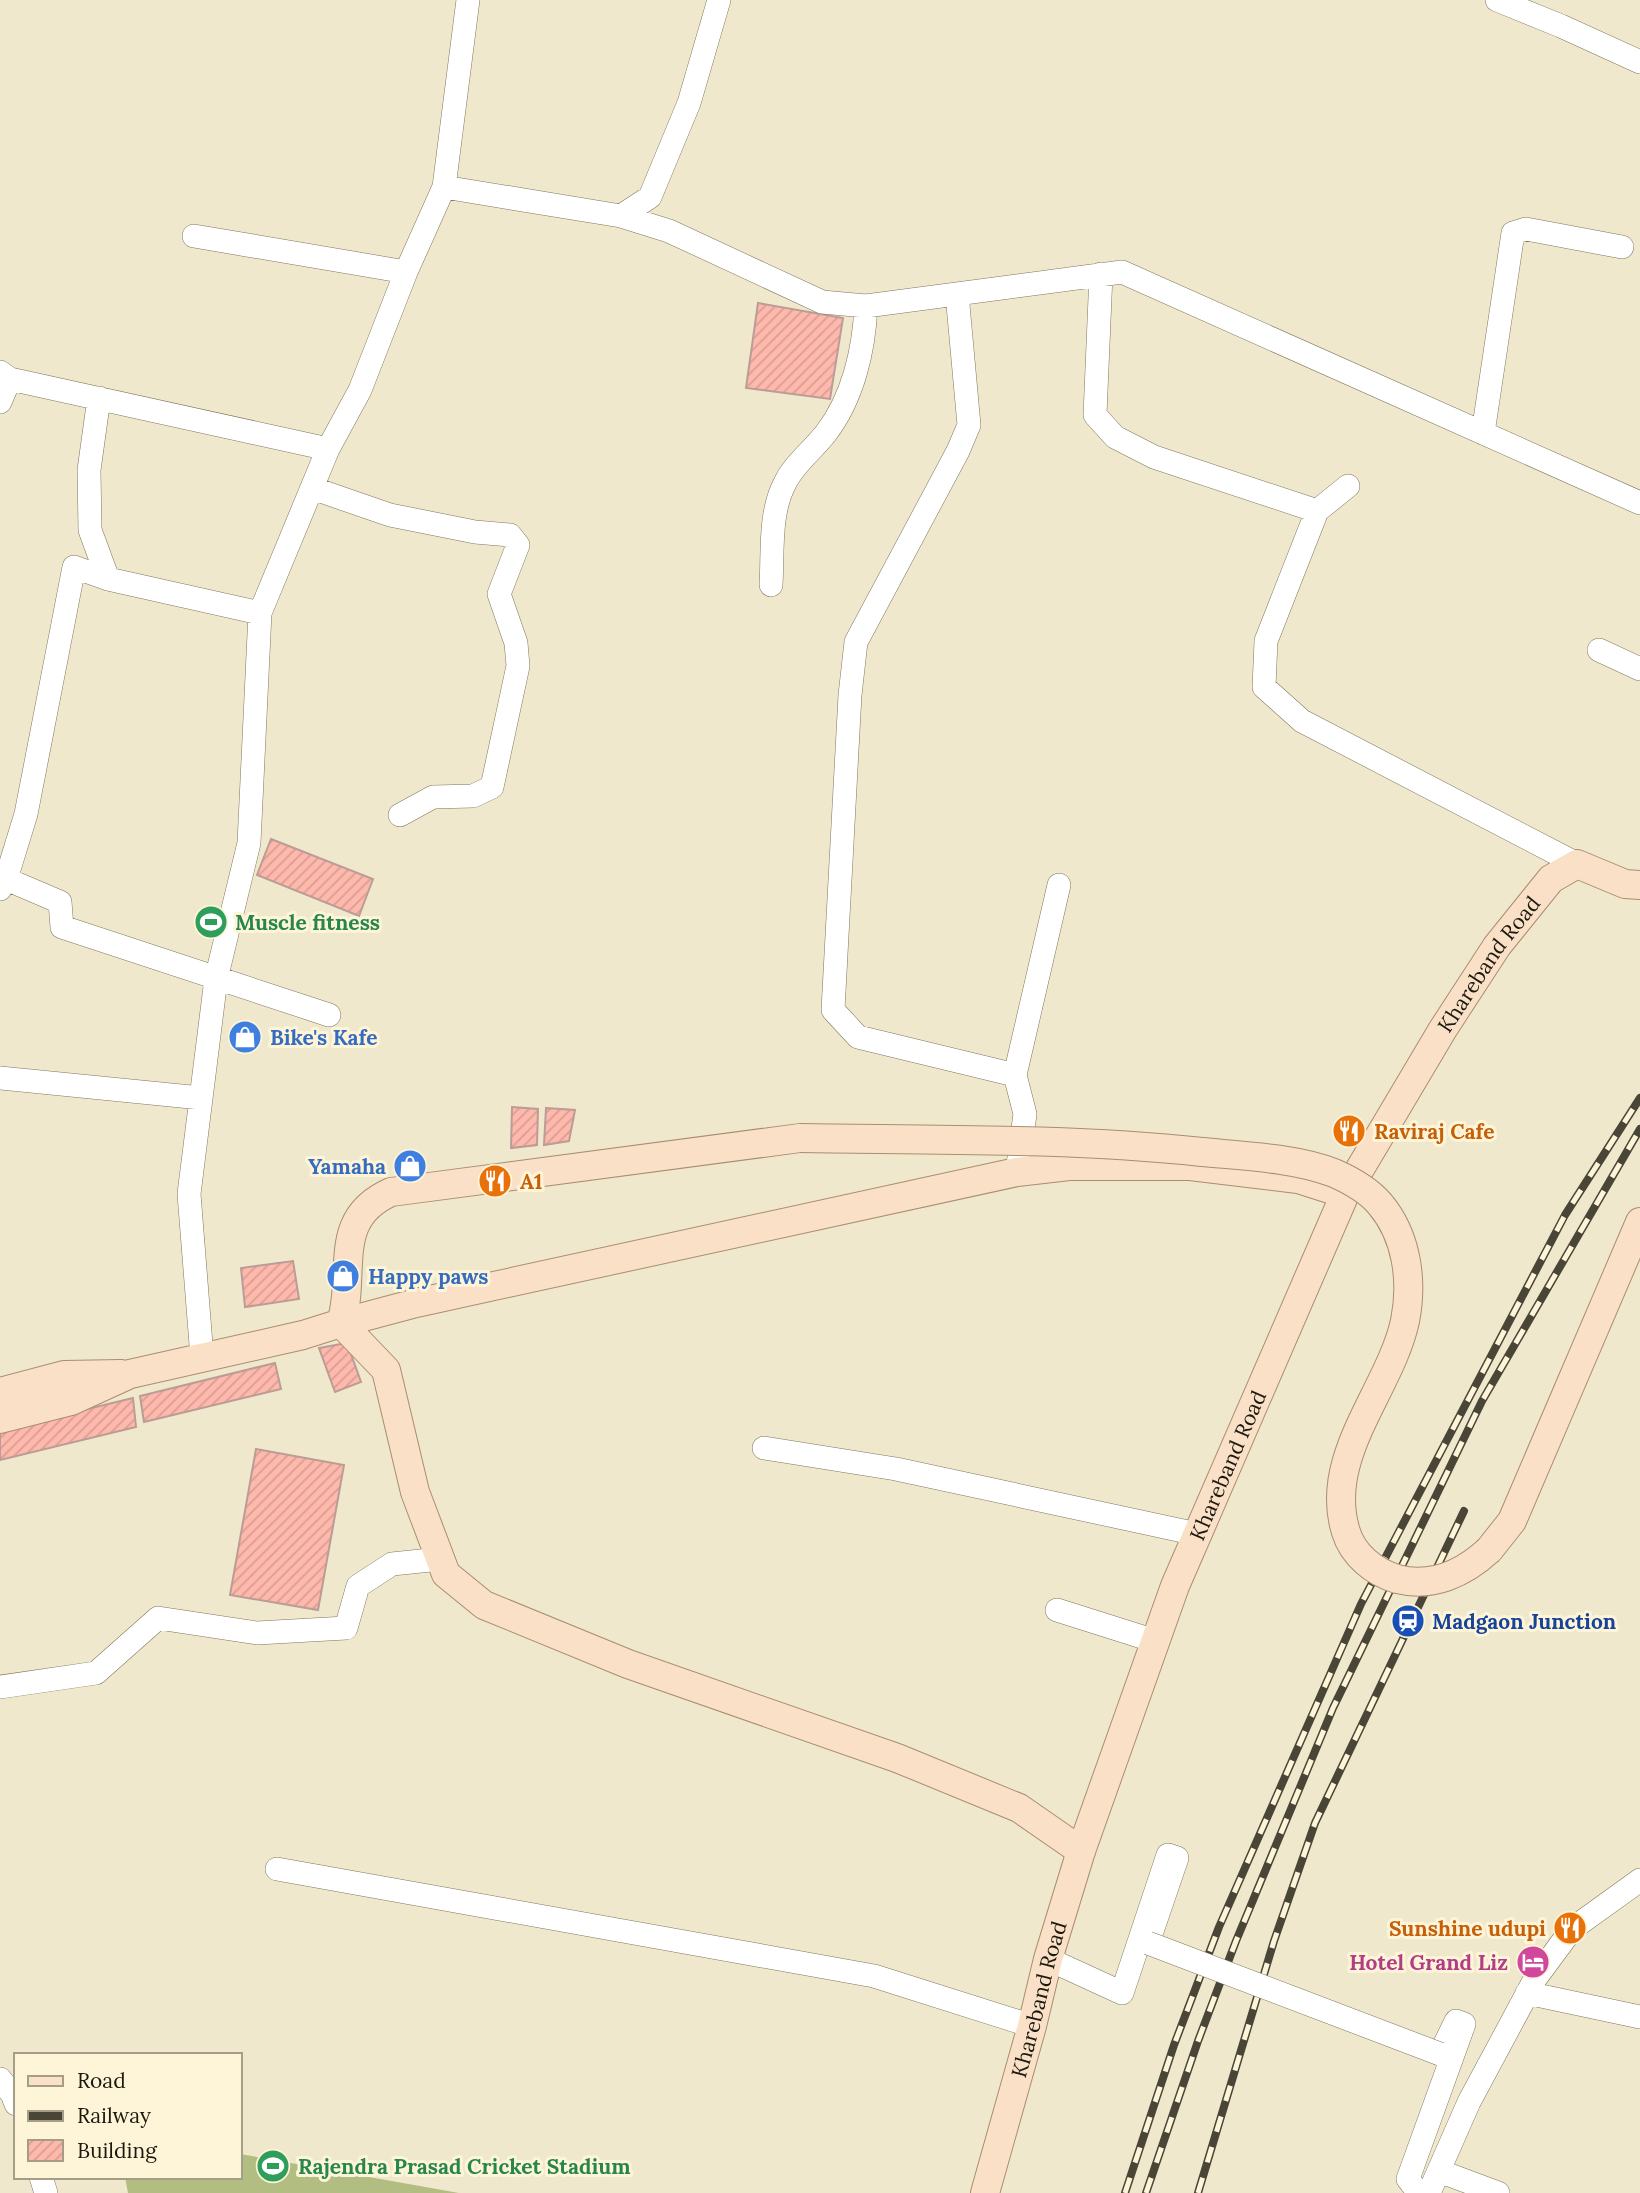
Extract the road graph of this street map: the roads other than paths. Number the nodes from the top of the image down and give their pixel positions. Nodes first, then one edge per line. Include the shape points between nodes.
1 (468, 0) edge
2 (719, 0) edge
3 (1497, 0) edge
4 (1640, 62) edge
5 (444, 187) junction
6 (621, 216) junction
7 (194, 236) dead end
8 (1622, 247) dead end
9 (406, 272) junction
10 (1101, 274) junction
11 (957, 294) junction
12 (866, 306) junction
13 (5, 375) edge
14 (99, 398) junction
15 (0, 402) edge
16 (1483, 433) junction
17 (328, 449) junction
18 (1348, 486) dead end
19 (312, 488) junction
20 (1640, 503) edge
21 (1317, 511) junction
22 (108, 579) junction
23 (771, 585) dead end
24 (260, 613) junction
25 (1598, 650) dead end
26 (1640, 670) edge
27 (400, 815) dead end
28 (1577, 864) junction
29 (3, 884) edge
30 (1059, 885) dead end
31 (1640, 885) edge
32 (216, 979) junction
33 (329, 1015) dead end
34 (1015, 1075) junction
35 (0, 1078) edge
36 (201, 1098) junction
37 (1017, 1172) junction
38 (1345, 1194) junction
39 (1640, 1222) edge
40 (341, 1323) junction
41 (202, 1357) junction
42 (130, 1374) junction
43 (0, 1392) edge
44 (0, 1419) edge
45 (764, 1448) dead end
46 (1197, 1534) junction
47 (440, 1559) junction
48 (1057, 1609) dead end
49 (1155, 1641) junction
50 (0, 1687) edge
51 (1081, 1851) junction
52 (277, 1869) dead end
53 (1640, 1880) edge
54 (1048, 1959) junction
55 (1527, 1993) junction
56 (1640, 2017) edge
57 (1032, 2026) junction
58 (0, 2079) edge
59 (14, 2099) edge
60 (1439, 2171) junction
61 (985, 2193) edge
62 (1419, 2193) edge
63 (1429, 2193) edge
64 (1498, 2193) edge

1 - 5 street
2 - 6 street via 689,103 650,197
3 - 4 street
5 - 6 street
5 - 9 street
6 - 12 street via 669,231 822,302
7 - 9 street
8 - 16 street via 1526,229 1513,233
9 - 17 street via 360,390
10 - 11 street
10 - 16 street via 1122,272
10 - 21 street via 1095,415 1115,437 1154,457
11 - 12 street
11 - 34 street via 969,425 856,642 834,1010 858,1037
12 - 23 street via 860,355 843,405 785,483 778,502
13 - 14 street
13 - 15 street
14 - 17 street
14 - 22 street via 89,470 90,530
16 - 20 street
17 - 19 street
18 - 21 street
19 - 24 street
19 - 27 street via 390,515 510,535 518,545 499,594 516,643 518,666 492,787 473,796 433,797
21 - 28 street via 1266,641 1264,687 1302,721
22 - 24 street
22 - 29 street via 74,567 26,814
24 - 32 street via 249,843
25 - 26 street
28 - 31 main road via 1625,884
28 - 38 main road, Khareband Road via 1551,879 1497,946
29 - 32 street via 60,902 62,927
30 - 34 street
32 - 33 street
32 - 36 street
34 - 37 street via 1025,1114
35 - 36 street
36 - 41 street via 189,1194
37 - 38 main road via 1190,1166 1298,1179
37 - 40 main road
38 - 46 main road, Khareband Road
39 - 40 main road, bridge via 1511,1521 1469,1567 1424,1581 1400,1580 1362,1559 1344,1527 1341,1499 1350,1450 1405,1320 1406,1257 1398,1230 1380,1203 1335,1173 1308,1165 1062,1141 800,1138 391,1192 373,1200 358,1216 350,1236
40 - 41 main road
40 - 47 main road via 386,1370 415,1492
41 - 42 main road
42 - 43 main road via 64,1375
42 - 44 main road via 71,1401
45 - 46 street via 896,1469
46 - 49 main road, Khareband Road
47 - 50 street via 392,1564 358,1586 346,1628 257,1633 158,1618 96,1673
47 - 51 main road via 446,1574 484,1605 628,1664 897,1758 1019,1808
48 - 49 street
49 - 51 main road, Khareband Road
51 - 54 main road, Khareband Road
52 - 57 street via 874,1976
53 - 55 street via 1572,1929
54 - 57 main road, Khareband Road
54 - 62 street, bridge via 1122,1993 1168,1855 1177,1858 1148,1944 1440,2054 1456,2021 1464,2024 1408,2179
55 - 56 street
55 - 60 street via 1469,2102
57 - 61 main road, Khareband Road
58 - 59 street
60 - 63 street
60 - 64 street

